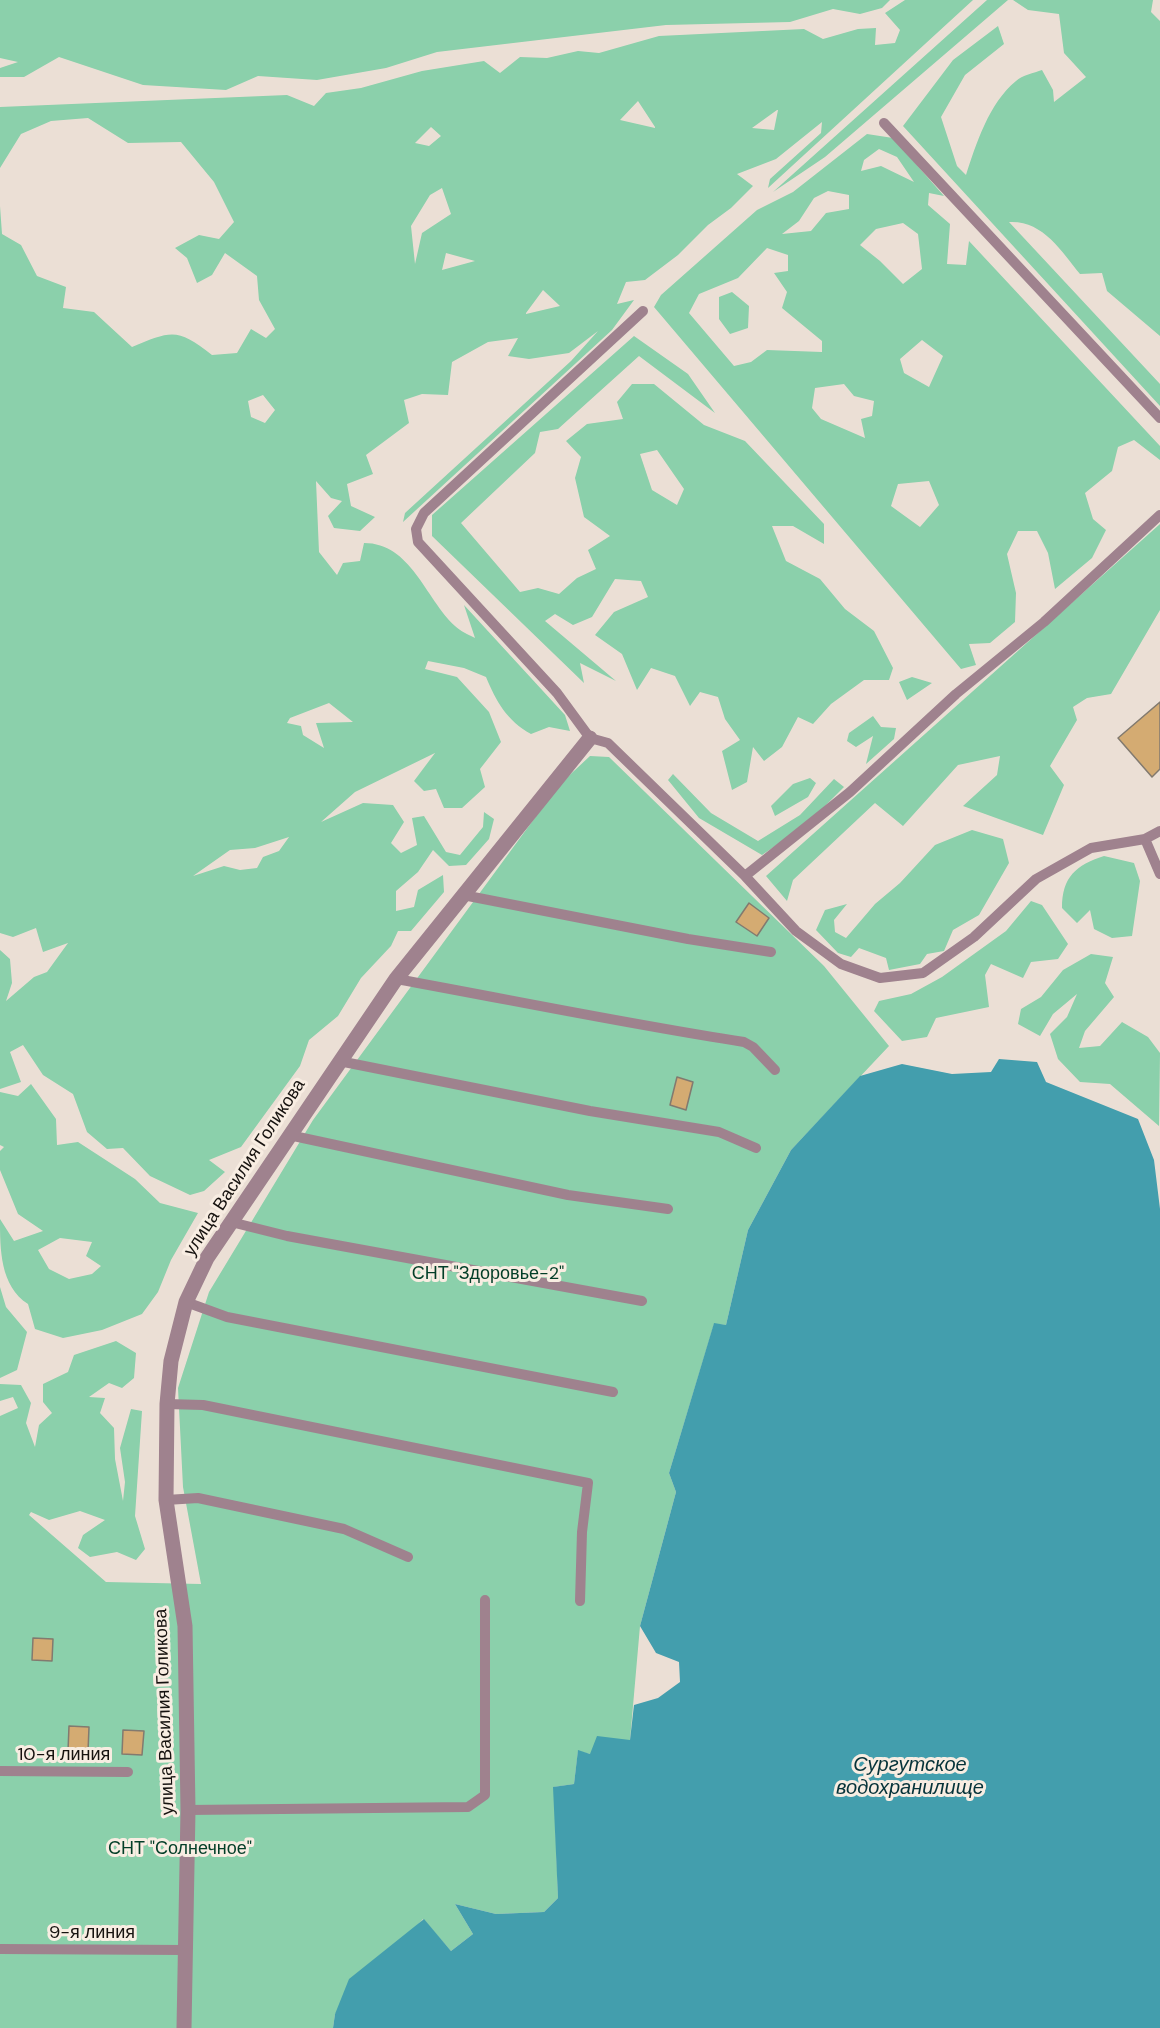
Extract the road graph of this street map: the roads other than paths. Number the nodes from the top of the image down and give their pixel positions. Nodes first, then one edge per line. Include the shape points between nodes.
1 (884, 123) dead end
2 (643, 311) dead end
3 (1160, 418) edge
4 (1160, 515) edge
5 (590, 738) junction
6 (1160, 831) edge
7 (1145, 839) junction
8 (1160, 874) edge
9 (744, 876) junction
10 (463, 895) junction
11 (771, 952) dead end
12 (396, 979) junction
13 (339, 1061) junction
14 (775, 1070) dead end
15 (289, 1136) junction
16 (756, 1148) dead end
17 (668, 1209) dead end
18 (231, 1222) junction
19 (642, 1301) dead end
20 (186, 1302) junction
21 (613, 1392) dead end
22 (166, 1404) junction
23 (166, 1500) junction
24 (408, 1557) dead end
25 (485, 1600) dead end
26 (580, 1601) dead end
27 (0, 1771) edge
28 (128, 1772) dead end
29 (188, 1810) junction
30 (0, 1950) edge
31 (185, 1950) junction
32 (184, 2028) edge

1 - 3 lane
2 - 5 lane via 424,513 416,529 418,542 557,693
4 - 9 lane via 850,792
5 - 9 lane via 609,743
5 - 10 street, улица Василия Голикова
6 - 7 lane
7 - 8 lane
7 - 9 lane via 1091,848 1036,879 974,937 923,973 880,978 841,964 796,931
10 - 11 lane
10 - 12 street, улица Василия Голикова
12 - 13 street, улица Василия Голикова
12 - 14 lane via 744,1042
13 - 15 street, улица Василия Голикова
13 - 16 lane via 590,1111 719,1132
15 - 17 lane via 568,1195
15 - 18 street, улица Василия Голикова
18 - 19 lane via 287,1236
18 - 20 street, улица Василия Голикова via 207,1258
20 - 21 lane via 227,1317
20 - 22 street, улица Василия Голикова via 171,1361
22 - 23 street, улица Василия Голикова
22 - 26 lane via 203,1405 588,1483
23 - 24 lane via 198,1498 344,1529
23 - 29 street, улица Василия Голикова via 185,1626
25 - 29 lane via 485,1795 468,1807
27 - 28 lane, 10-я линия
29 - 31 street, улица Василия Голикова
30 - 31 lane, 9-я линия
31 - 32 street, улица Василия Голикова

